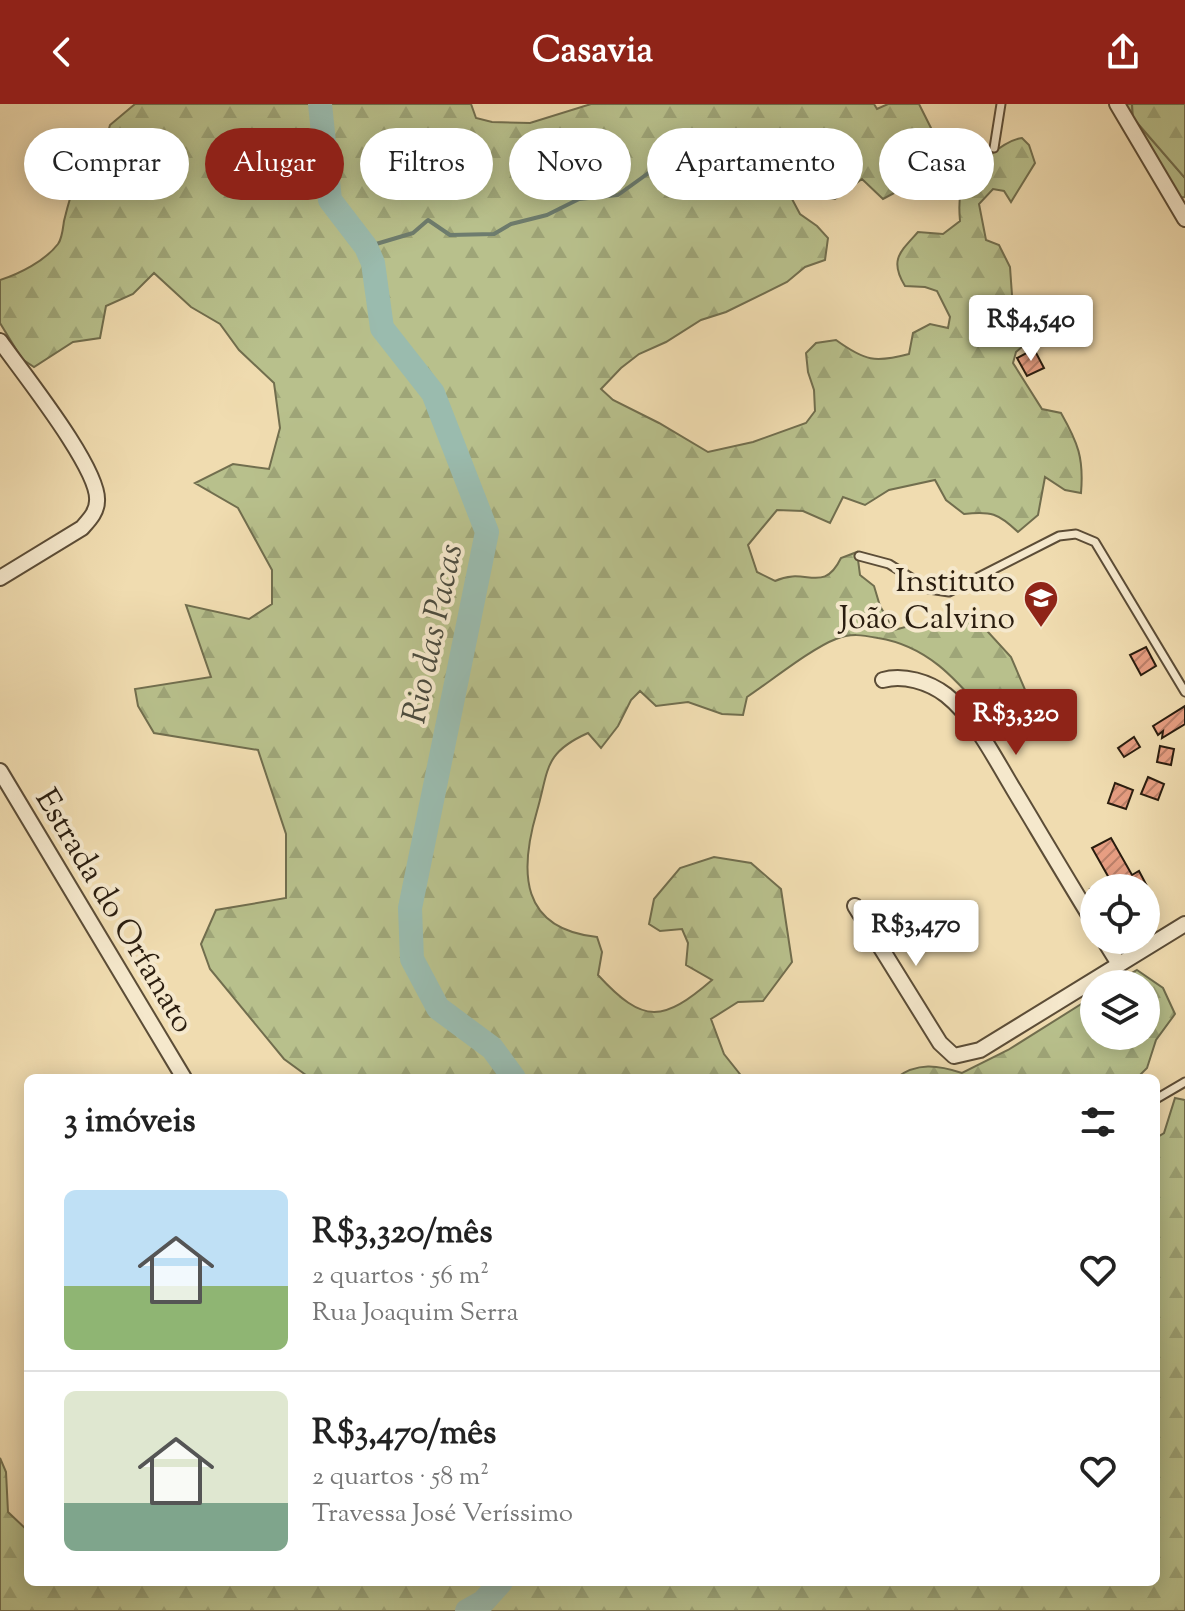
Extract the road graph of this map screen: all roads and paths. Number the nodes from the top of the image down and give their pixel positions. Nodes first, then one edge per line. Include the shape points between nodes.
1 (1001, 104) edge
2 (1117, 104) edge
3 (994, 148) dead end
4 (1185, 219) edge
5 (0, 341) edge
6 (859, 556) dead end
7 (0, 578) edge
8 (883, 680) dead end
9 (1185, 692) edge
10 (0, 771) edge
11 (1080, 900) edge
12 (855, 906) dead end
13 (1185, 924) edge
14 (1113, 954) edge
15 (1119, 964) junction
16 (182, 1074) edge
17 (1185, 1082) edge
18 (1160, 1097) edge

1 - 3 lane
2 - 4 street
5 - 7 street via 90,473 97,507 82,528
6 - 9 lane via 889,564 929,589 949,592 1059,536 1086,536 1122,583
8 - 11 street via 912,679 944,693 959,707
10 - 16 street, Estrada do Orfanato
12 - 15 street via 940,1043 954,1056 980,1050
13 - 15 street
14 - 15 street
17 - 18 lane

